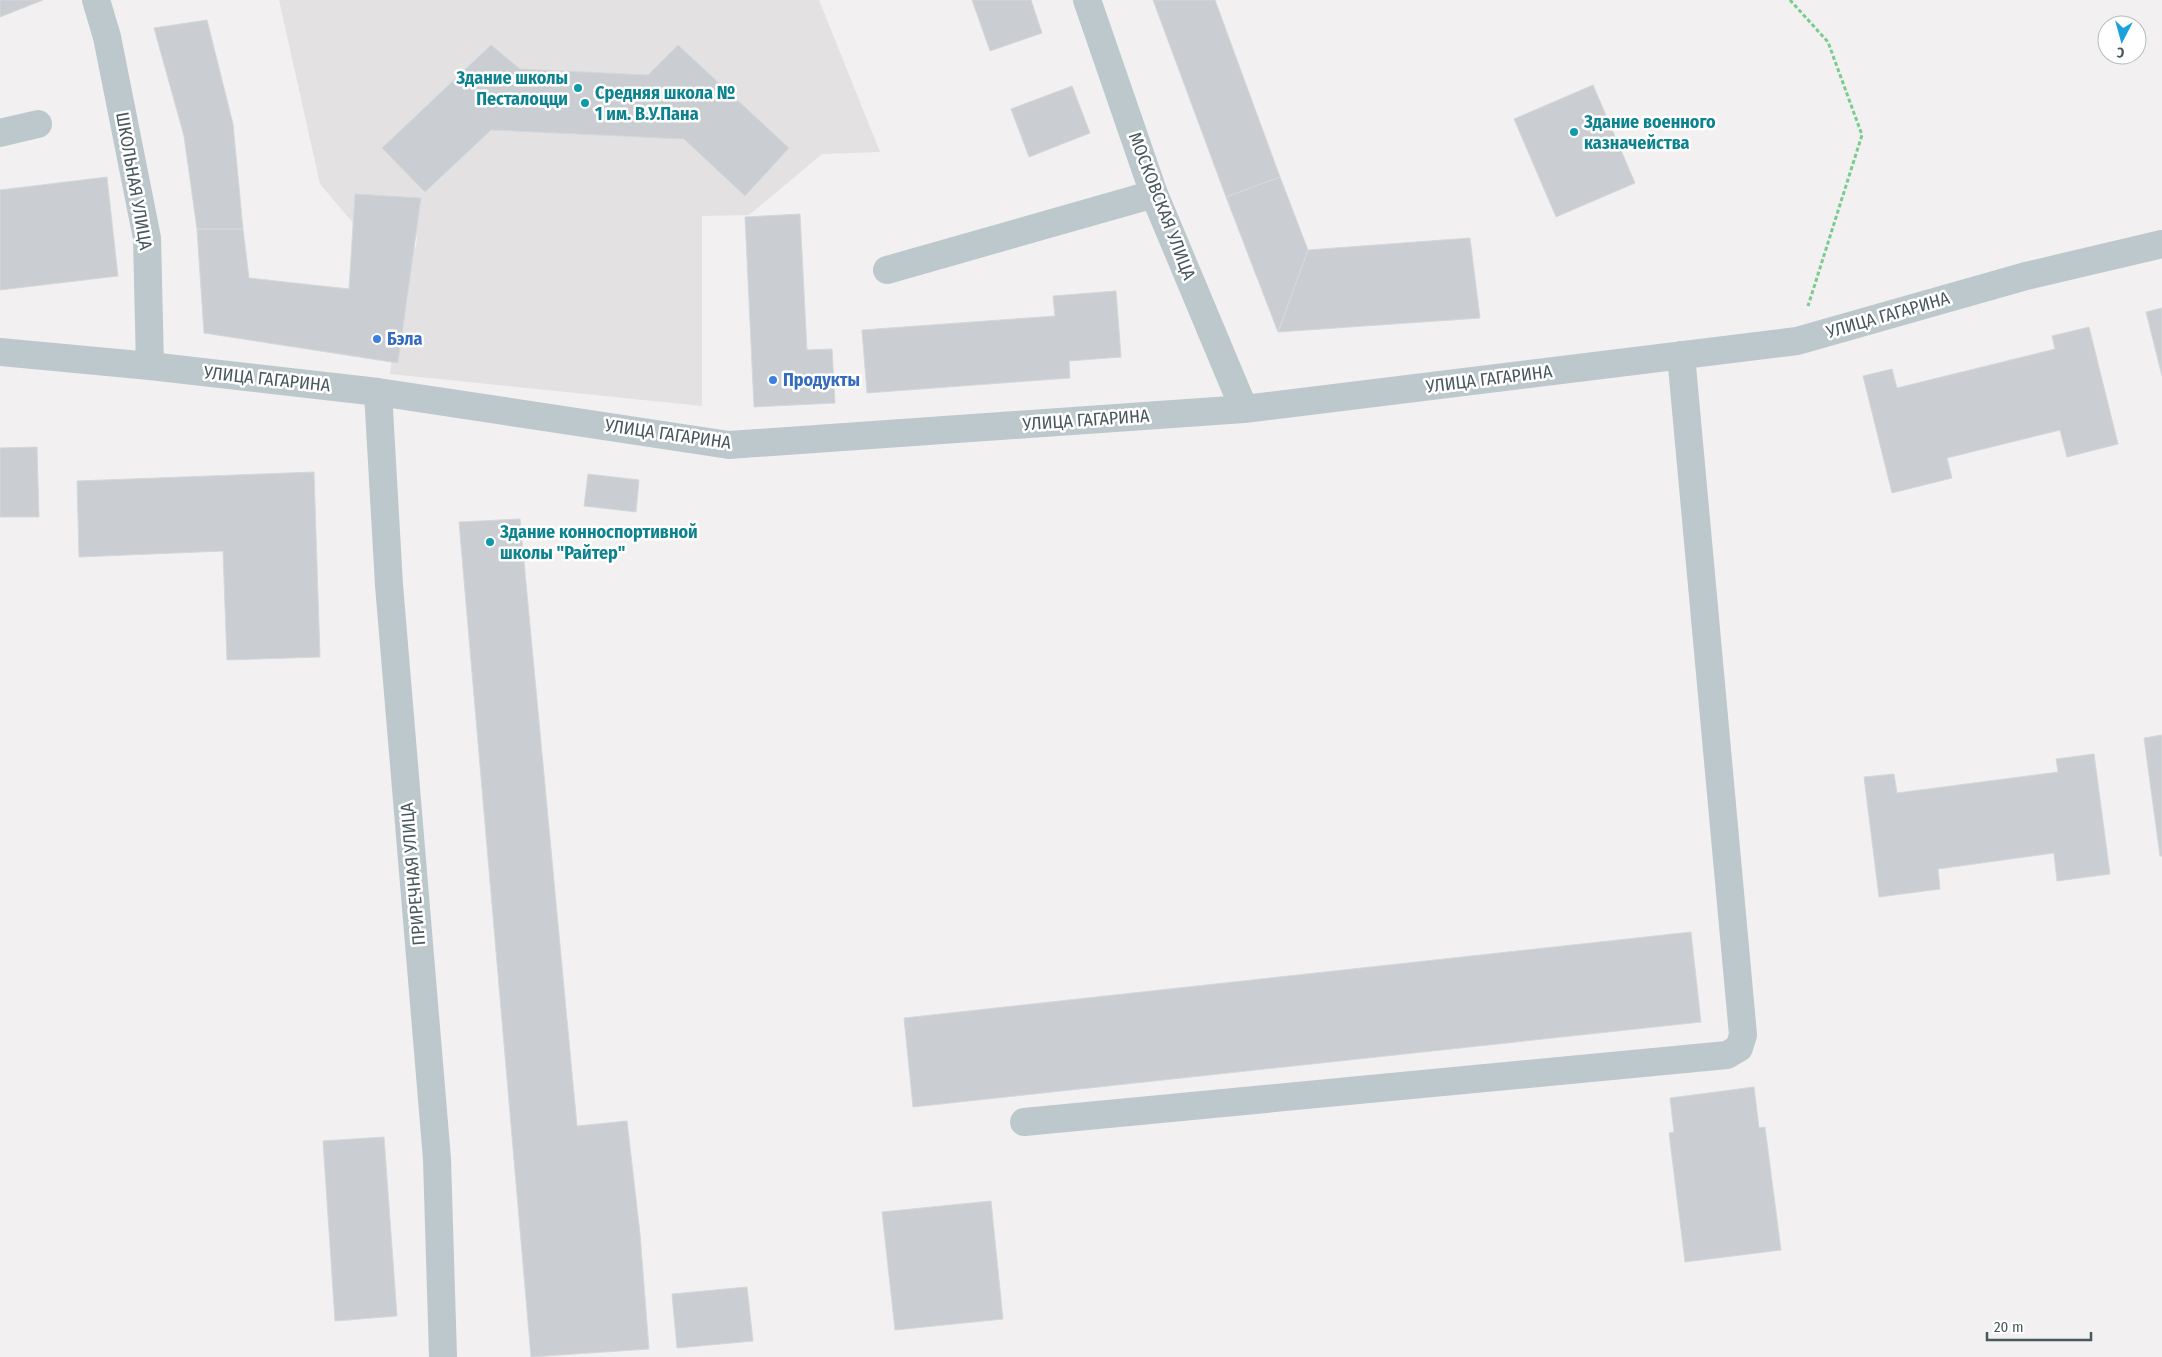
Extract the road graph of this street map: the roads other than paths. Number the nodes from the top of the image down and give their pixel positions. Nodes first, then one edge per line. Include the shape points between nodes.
1 (96, 0) edge
2 (1087, 0) edge
3 (38, 124) dead end
4 (0, 133) edge
5 (1154, 194) junction
6 (2162, 244) edge
7 (887, 270) dead end
8 (0, 352) edge
9 (1681, 355) junction
10 (150, 366) junction
11 (378, 392) junction
12 (1244, 409) junction
13 (1024, 1122) dead end
14 (443, 1357) edge

1 - 10 street, ШКОЛЬНАЯ УЛИЦА via 107,36 147,238
2 - 5 street, МОСКОВСКАЯ УЛИЦА
3 - 4 street
5 - 7 street
5 - 12 street, МОСКОВСКАЯ УЛИЦА
6 - 9 street, УЛИЦА ГАГАРИНА via 2026,276 1797,341
8 - 10 street, УЛИЦА ГАГАРИНА
9 - 12 street, УЛИЦА ГАГАРИНА
9 - 13 street via 1742,1035 1739,1048 1727,1054
10 - 11 street, УЛИЦА ГАГАРИНА
11 - 12 street, УЛИЦА ГАГАРИНА via 729,445
11 - 14 street, ПРИРЕЧНАЯ УЛИЦА via 389,585 436,1159

